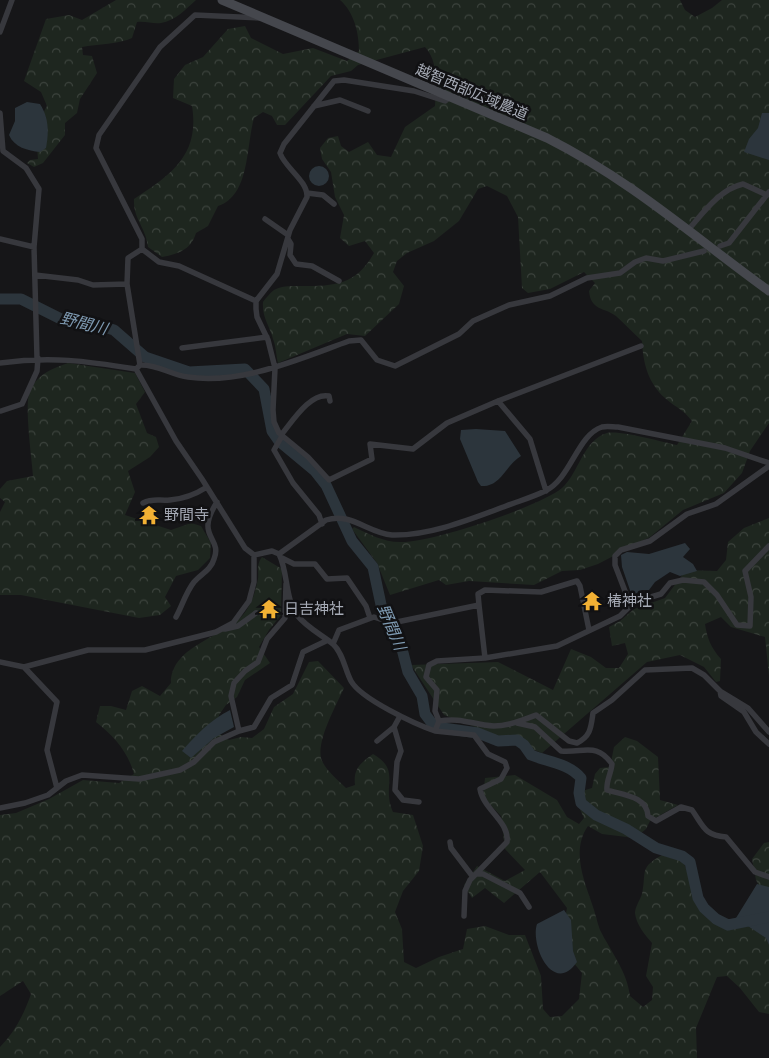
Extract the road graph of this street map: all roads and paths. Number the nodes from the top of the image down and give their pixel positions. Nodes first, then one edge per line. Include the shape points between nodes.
1 (12, 0) edge
2 (222, 0) edge
3 (264, 18) junction
4 (0, 32) edge
5 (450, 97) junction
6 (314, 106) junction
7 (368, 111) dead end
8 (0, 113) edge
9 (2, 151) edge
10 (307, 193) junction
11 (768, 194) edge
12 (334, 204) dead end
13 (265, 219) dead end
14 (688, 230) junction
15 (288, 237) junction
16 (0, 239) edge
17 (34, 246) junction
18 (720, 246) dead end
19 (142, 249) junction
20 (704, 251) dead end
21 (35, 275) junction
22 (338, 281) dead end
23 (127, 284) junction
24 (769, 291) edge
25 (256, 301) junction
26 (267, 337) junction
27 (641, 346) dead end
28 (182, 348) dead end
29 (38, 358) junction
30 (0, 363) edge
31 (138, 367) junction
32 (274, 368) junction
33 (330, 401) dead end
34 (498, 401) junction
35 (1, 411) edge
36 (281, 435) junction
37 (769, 465) edge
38 (207, 487) junction
39 (546, 491) junction
40 (217, 502) junction
41 (143, 503) dead end
42 (322, 524) junction
43 (769, 546) edge
44 (254, 555) junction
45 (280, 556) junction
46 (287, 580) junction
47 (630, 604) junction
48 (478, 605) junction
49 (256, 613) dead end
50 (176, 617) dead end
51 (370, 618) junction
52 (220, 630) junction
53 (589, 630) junction
54 (326, 640) junction
55 (332, 644) junction
56 (485, 658) junction
57 (0, 662) edge
58 (24, 667) junction
59 (720, 691) junction
60 (400, 716) junction
61 (439, 721) junction
62 (515, 722) junction
63 (394, 727) junction
64 (239, 731) junction
65 (435, 731) junction
66 (769, 732) edge
67 (377, 741) dead end
68 (769, 744) edge
69 (57, 788) junction
70 (419, 802) dead end
71 (0, 808) edge
72 (450, 842) dead end
73 (475, 876) junction
74 (769, 877) edge
75 (529, 907) dead end
76 (464, 916) dead end

1 - 4 street
2 - 3 street, 越智西部広域農道
3 - 5 street, 越智西部広域農道
3 - 19 street via 195,15 160,47 99,135 96,148 142,239
5 - 6 street via 445,101 414,91 344,80 334,82
5 - 14 street, 越智西部広域農道 via 581,155
6 - 7 street via 340,100
6 - 10 street via 280,153 282,161
8 - 9 street
9 - 17 street via 26,168 39,188
10 - 12 street via 323,194
10 - 15 street
11 - 14 street via 743,184 734,187 706,209
11 - 18 street via 729,243
13 - 15 street
14 - 24 street, 越智西部広域農道
15 - 22 street via 290,255 296,264 312,266
15 - 25 street via 277,274
16 - 17 street
17 - 21 street
19 - 23 street via 128,258
19 - 25 street via 159,262 179,266
20 - 32 street via 663,261 646,258 620,273 587,278 550,296 509,305 472,321 459,334 395,366 377,360 362,340 348,341
21 - 23 street via 78,280 92,285
21 - 29 street
23 - 31 street
25 - 26 street via 257,317
26 - 28 street
26 - 32 street
27 - 34 street
29 - 30 street
29 - 31 street
29 - 35 street via 37,371 22,404
31 - 32 street via 149,364 187,377 228,376
31 - 38 street via 176,441
32 - 36 street via 274,422
33 - 36 street via 329,396 324,395 314,398
34 - 36 street via 447,423 413,449 370,444 372,459 329,480
34 - 39 street via 530,439
36 - 42 street via 274,450
37 - 39 street via 725,448 618,427 602,428 589,435 558,482
37 - 47 street via 716,504 687,514 650,541 621,550 615,556 615,565
38 - 40 street
38 - 41 street via 181,498 153,498
39 - 42 street via 461,522 407,534 390,535 347,519 334,518
40 - 44 street via 245,548
40 - 50 street via 209,515 207,527 216,546 215,558 212,566 194,583
42 - 45 street
43 - 47 street via 745,571 751,597 750,626 737,625 704,582 684,580 670,584 661,594 639,597
44 - 45 street via 272,551
44 - 52 street via 254,582 249,601 233,623
45 - 46 street
45 - 51 street via 294,564 315,564 327,580 347,578 366,606
46 - 54 street via 297,615
46 - 64 street via 285,618 268,639 258,662 234,683 231,696
47 - 53 street via 620,616
48 - 51 street via 392,623
48 - 53 street via 478,594 484,590 541,592 576,582 580,586
48 - 56 street
49 - 52 street via 238,626
51 - 55 street via 339,630
52 - 58 street via 145,650 88,650
53 - 56 street via 557,646
54 - 55 street
54 - 64 street via 303,652 292,685 271,698 254,727
55 - 60 street via 341,655 357,690
56 - 61 street via 437,660 429,665 426,677 437,690 435,711
57 - 58 street
58 - 69 street via 57,702 47,750
59 - 62 street via 692,668 645,670 593,713 587,738 577,743 536,715
59 - 66 street via 748,708
59 - 68 street via 721,696 744,712 756,732
60 - 63 street
60 - 65 street
61 - 62 street via 456,718 494,726
61 - 65 street
62 - 74 street via 536,728 561,751 594,749 605,753 612,764 607,790 642,801 648,816 656,821 681,807 692,810 707,832 712,836 726,836 755,872
63 - 67 street
63 - 70 street via 401,751 395,790 403,800
64 - 69 street via 214,742 194,762 180,770 139,779 82,776
65 - 73 street via 474,735 488,754 505,762 507,768 501,779 480,789 482,797 506,830 507,842
69 - 71 street via 25,804
72 - 73 street via 451,848
73 - 75 street via 483,874 520,893
73 - 76 street via 464,891

